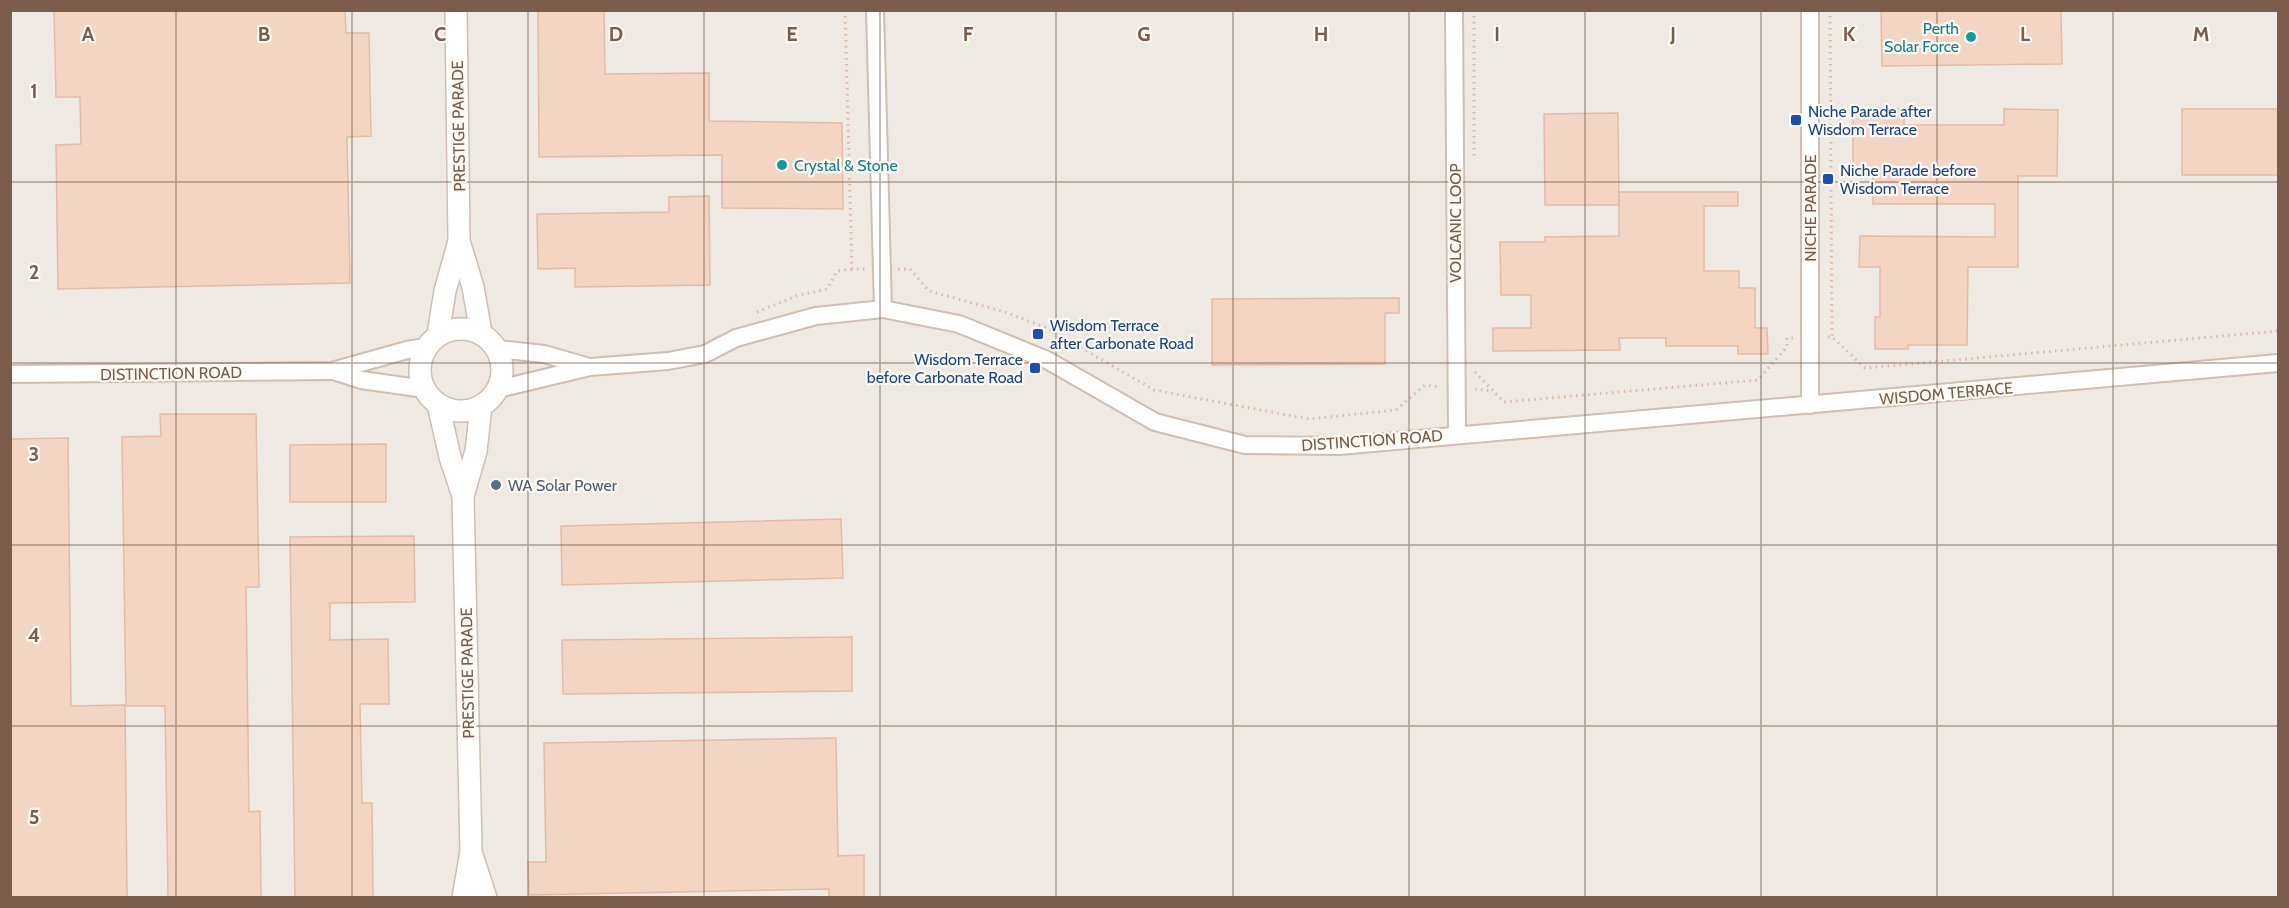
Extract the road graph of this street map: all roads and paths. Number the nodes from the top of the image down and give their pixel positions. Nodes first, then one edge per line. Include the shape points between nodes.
1 (456, 10) edge
2 (845, 10) edge
3 (875, 10) edge
4 (1454, 10) edge
5 (1474, 10) edge
6 (1810, 10) edge
7 (1830, 10) edge
8 (1474, 162) dead end
9 (459, 241) junction
10 (852, 269) junction
11 (882, 269) junction
12 (883, 309) junction
13 (751, 315) dead end
14 (2278, 331) edge
15 (481, 333) junction
16 (1810, 337) junction
17 (1832, 337) junction
18 (432, 341) junction
19 (498, 349) junction
20 (2278, 363) edge
21 (590, 367) junction
22 (332, 371) junction
23 (1474, 372) dead end
24 (10, 374) edge
25 (1456, 388) junction
26 (498, 389) junction
27 (1494, 391) junction
28 (431, 397) junction
29 (1810, 405) junction
30 (481, 406) junction
31 (1613, 422) joint
32 (1457, 435) junction
33 (464, 496) junction
34 (471, 851) junction
35 (463, 897) edge
36 (486, 897) edge

1 - 9 street, PRESTIGE PARADE
2 - 10 path
3 - 11 street
4 - 25 street, VOLCANIC LOOP
5 - 8 path
6 - 16 street, NICHE PARADE
7 - 17 path
9 - 15 street, PRESTIGE PARADE
9 - 18 street, PRESTIGE PARADE
10 - 11 path
10 - 13 path via 837,271 827,289 796,296
11 - 12 street
11 - 25 path via 910,269 929,291 1047,328 1154,390 1309,419 1396,410 1425,385
12 - 21 street, DISTINCTION ROAD via 816,316 735,338 705,354
12 - 32 street, DISTINCTION ROAD via 959,324 1047,360 1155,422 1245,445 1339,446
14 - 17 path via 1865,368
15 - 18 street via 459,328
15 - 19 street
16 - 17 path
16 - 27 path via 1787,338 1787,347 1758,380 1504,402
16 - 29 street, NICHE PARADE
18 - 22 street, DISTINCTION ROAD
18 - 28 street via 420,368
19 - 21 street, DISTINCTION ROAD via 544,354
19 - 26 street via 503,362
20 - 29 street, WISDOM TERRACE
21 - 26 street, DISTINCTION ROAD
22 - 24 street, DISTINCTION ROAD
22 - 28 street, DISTINCTION ROAD
23 - 27 path
25 - 27 path
25 - 32 street, VOLCANIC LOOP
26 - 30 street
28 - 30 street via 452,410 467,411
28 - 33 street, PRESTIGE PARADE
29 - 31 street, WISDOM TERRACE
30 - 33 street, PRESTIGE PARADE via 476,451
31 - 32 street, DISTINCTION ROAD
33 - 34 street, PRESTIGE PARADE
34 - 35 street, PRESTIGE PARADE
34 - 36 street, PRESTIGE PARADE

